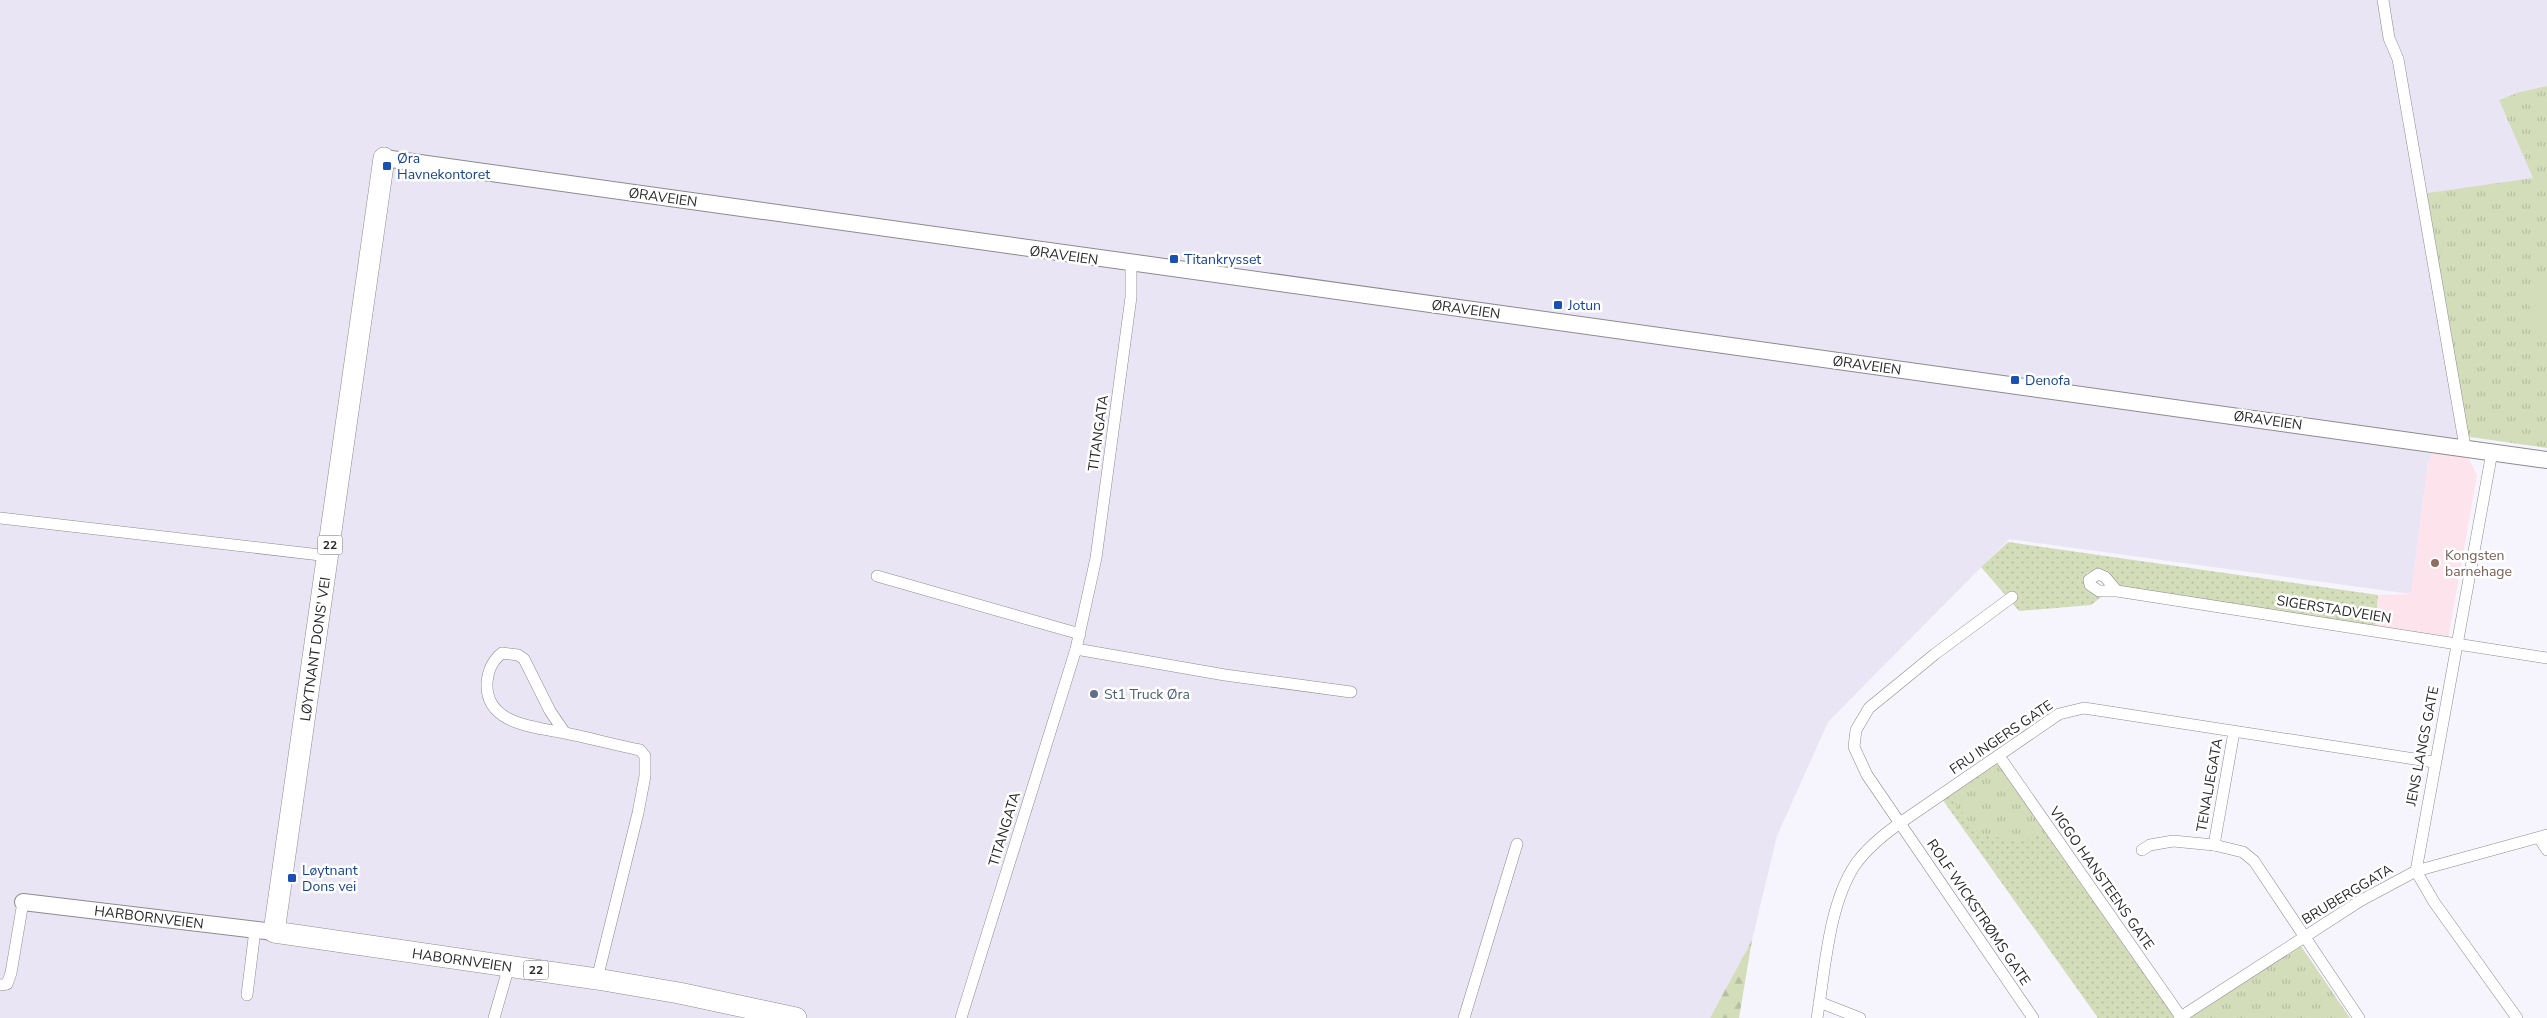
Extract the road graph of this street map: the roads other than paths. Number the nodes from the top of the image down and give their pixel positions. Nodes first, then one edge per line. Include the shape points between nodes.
1 (2383, 0) edge
2 (384, 158) joint
3 (1131, 264) junction
4 (2465, 447) junction
5 (2492, 452) junction
6 (2547, 460) edge
7 (0, 518) edge
8 (329, 556) junction
9 (877, 576) dead end
10 (2117, 591) dead end
11 (2012, 597) dead end
12 (1080, 634) junction
13 (2456, 643) junction
14 (1076, 649) junction
15 (2547, 658) edge
16 (1351, 692) dead end
17 (2234, 732) junction
18 (565, 733) junction
19 (1999, 756) junction
20 (2434, 762) junction
21 (1900, 823) junction
22 (2543, 837) edge
23 (1517, 844) dead end
24 (2214, 845) junction
25 (2142, 850) dead end
26 (2547, 850) edge
27 (2416, 871) junction
28 (23, 902) joint
29 (264, 931) junction
30 (2304, 936) junction
31 (509, 966) junction
32 (597, 979) junction
33 (0, 985) edge
34 (247, 994) dead end
35 (1819, 1002) junction
36 (755, 1013) edge
37 (494, 1018) edge
38 (796, 1018) edge
39 (961, 1018) edge
40 (1464, 1018) edge
41 (1816, 1018) edge
42 (1860, 1018) edge
43 (2033, 1018) edge
44 (2180, 1018) edge
45 (2359, 1018) edge
46 (2517, 1018) edge

1 - 4 street via 2389,38 2398,58
2 - 3 street, ØRAVEIEN
2 - 8 highway, LØYTNANT DONS' VEI / 22
3 - 4 street, ØRAVEIEN
3 - 12 street, TITANGATA via 1132,297 1105,497
4 - 5 street, ØRAVEIEN
5 - 6 street, ØRAVEIEN
5 - 13 street, JENS LANGS GATE
7 - 8 street
8 - 29 highway, LØYTNANT DONS' VEI / 22
9 - 12 street
10 - 13 street, SIGERSTADVEIEN
11 - 21 street, ROLF WICKSTRØMS GATE via 1868,708 1856,730 1854,747 1868,775
12 - 14 street, TITANGATA
13 - 15 street, SIGERSTADVEIEN
13 - 20 street, JENS LANGS GATE
14 - 16 street via 1225,676
14 - 39 street, TITANGATA
17 - 19 street, FRU INGERS GATE via 2084,708 2059,714
17 - 20 street, FRU INGERS GATE
17 - 24 street, TENALJEGATA
18 - 18 street via 518,723 490,702 487,678 496,658 502,653 524,659
18 - 32 street via 640,750 646,758 638,813
19 - 21 street, FRU INGERS GATE
19 - 44 street, VIGGO HANSTEENS GATE
20 - 27 street, JENS LANGS GATE
21 - 35 street, FRU INGERS GATE via 1879,838 1856,865 1843,889
21 - 43 street, ROLF WICKSTRØMS GATE
22 - 26 street
22 - 27 street, BRUBERGGATA
23 - 40 street
24 - 25 street, TENALJEGATA via 2172,841
24 - 30 street, TENALJEGATA via 2243,852 2254,861
27 - 30 street, BRUBERGGATA
27 - 46 street via 2434,902
28 - 29 street, HARBORNVEIEN
28 - 33 street via 11,973 7,984
29 - 31 highway, HABORNVEIEN / 22
29 - 34 street
30 - 44 street, BRUBERGGATA
30 - 45 street, TENALJEGATA
31 - 32 highway, HABORNVEIEN / 22
31 - 37 street
32 - 36 highway, HABORNVEIEN / 22
35 - 41 street, FRU INGERS GATE
35 - 42 street
36 - 38 highway, HABORNVEIEN / 22

